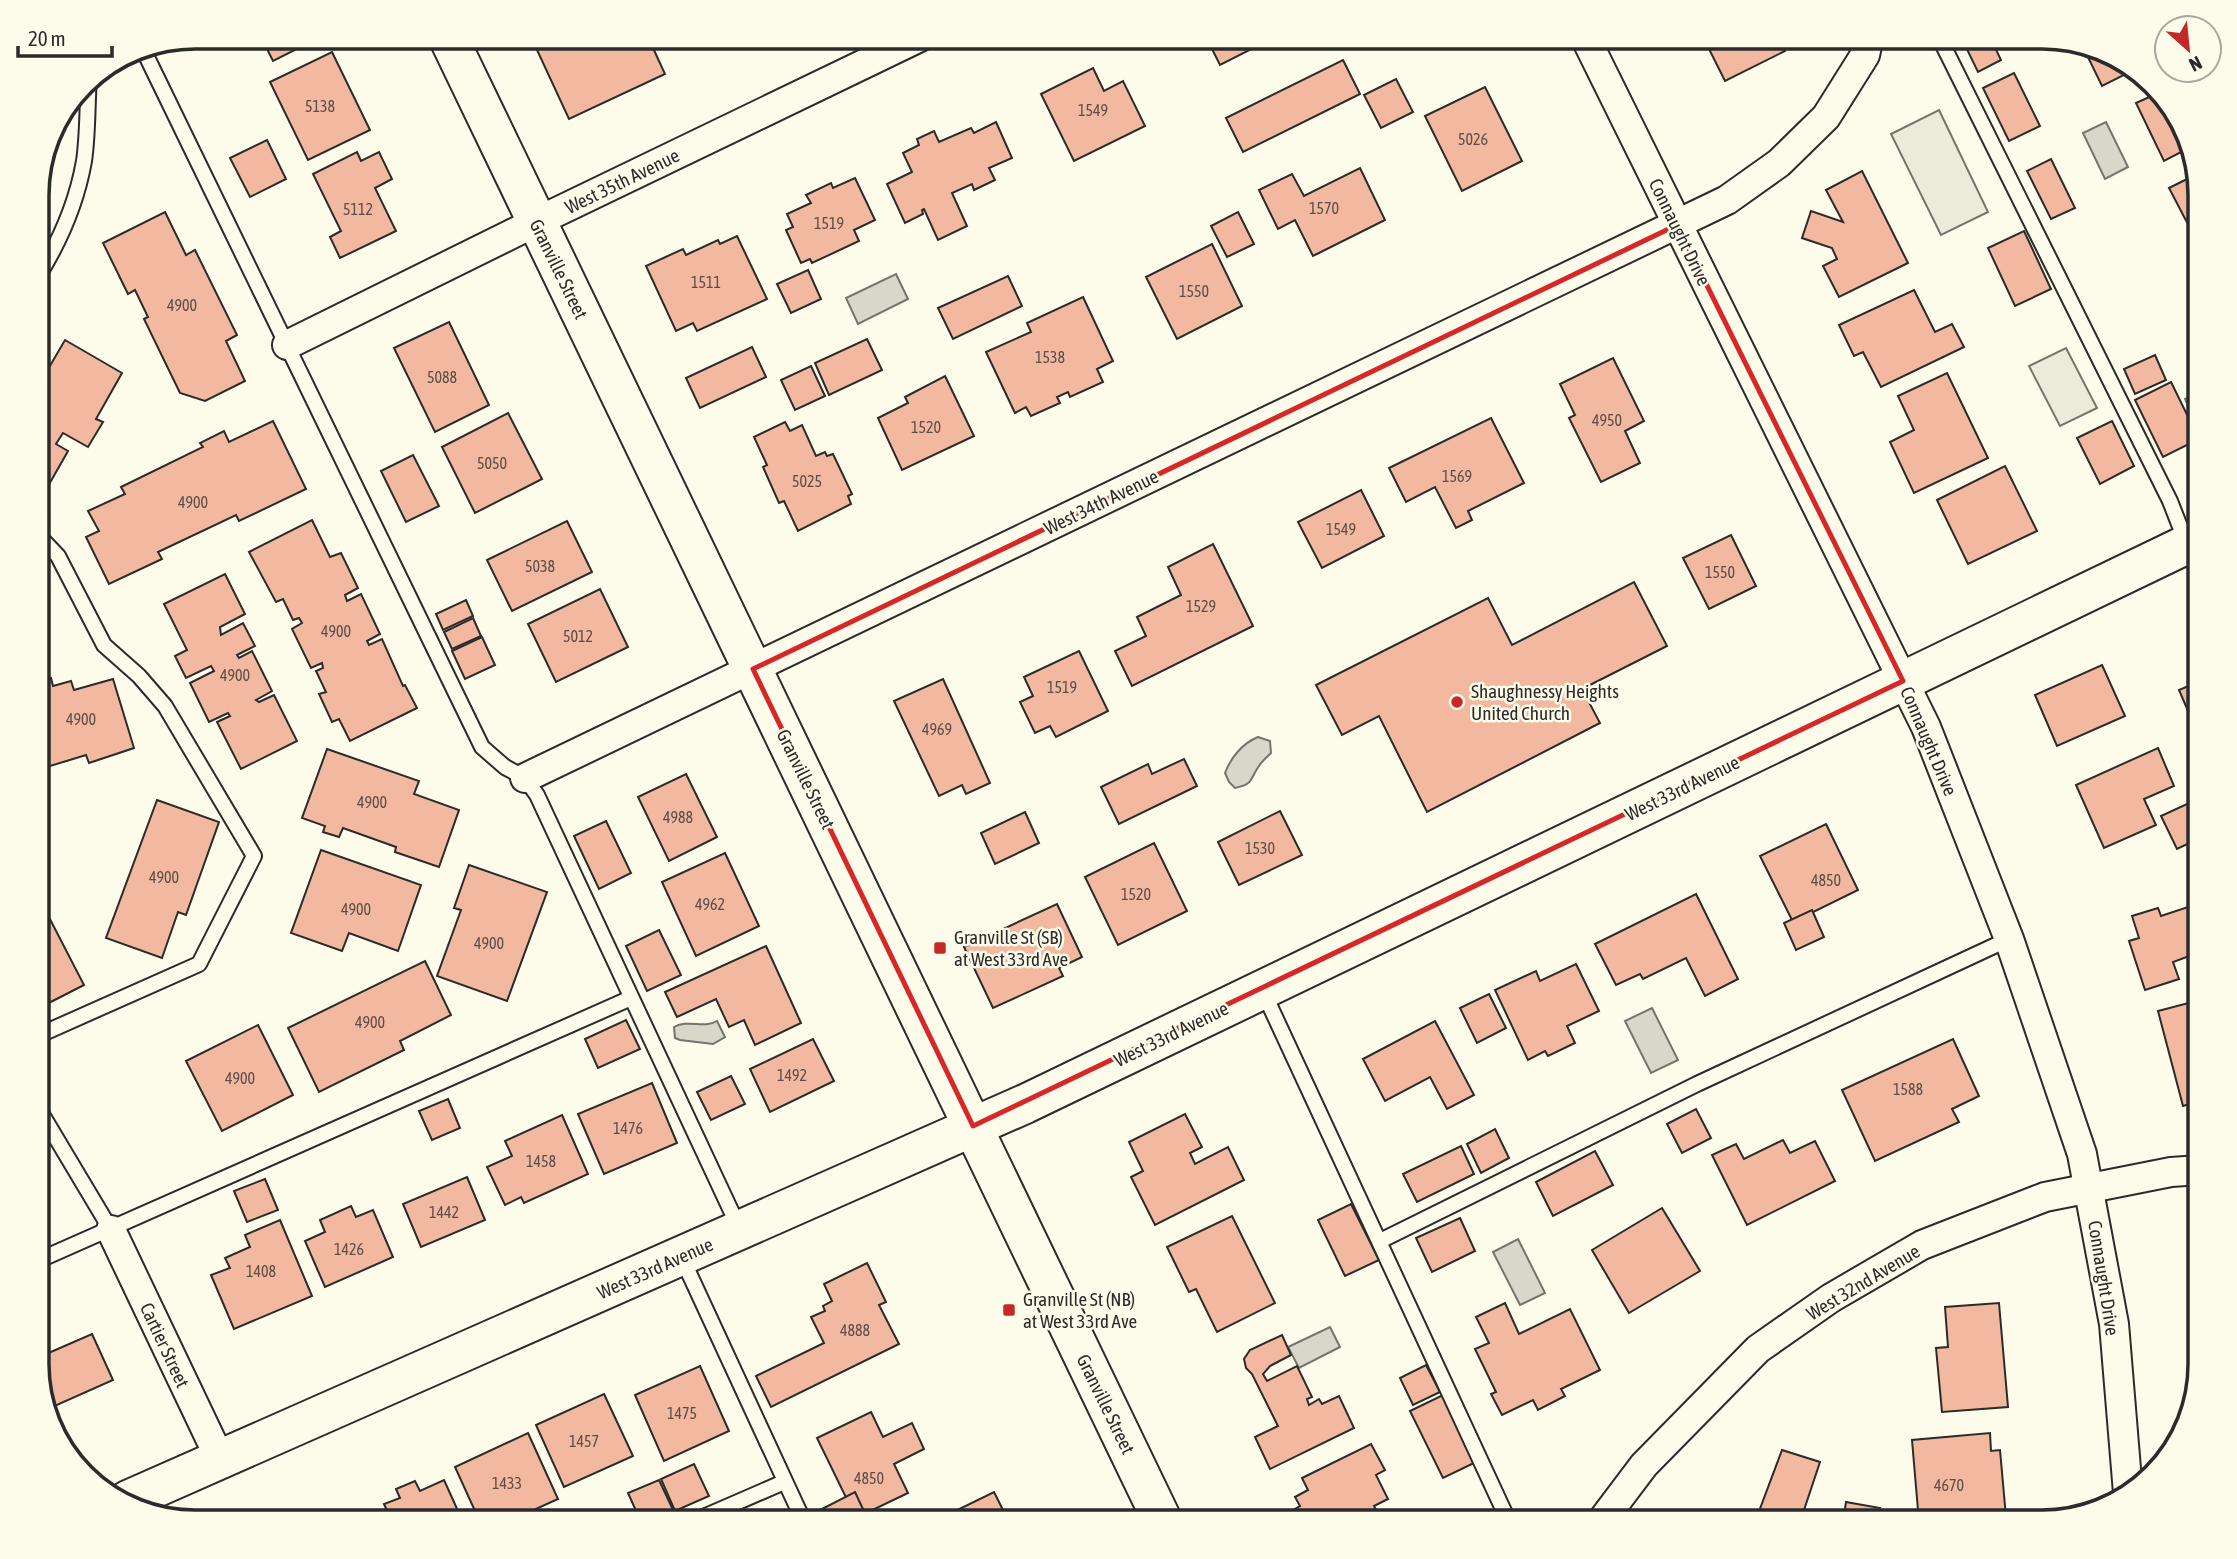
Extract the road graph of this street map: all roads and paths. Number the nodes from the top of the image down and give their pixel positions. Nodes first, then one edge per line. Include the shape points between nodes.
1 (454, 49) edge
2 (895, 49) edge
3 (1591, 49) edge
4 (1866, 49) edge
5 (1944, 49) edge
6 (147, 57) edge
7 (88, 96) edge
8 (536, 222) junction
9 (1677, 225) junction
10 (49, 252) edge
11 (287, 345) junction
12 (2188, 538) edge
13 (49, 547) edge
14 (2188, 557) edge
15 (752, 669) junction
16 (1903, 681) junction
17 (525, 778) junction
18 (2009, 939) junction
19 (1262, 990) junction
20 (631, 998) junction
21 (49, 1031) edge
22 (49, 1126) edge
23 (973, 1126) junction
24 (2188, 1171) edge
25 (2089, 1188) junction
26 (111, 1230) junction
27 (740, 1230) junction
28 (1380, 1241) junction
29 (49, 1256) edge
30 (681, 1256) junction
31 (220, 1459) junction
32 (784, 1482) junction
33 (2127, 1482) edge
34 (135, 1497) edge
35 (720, 1510) edge
36 (798, 1510) edge
37 (1157, 1510) edge
38 (1503, 1510) edge
39 (1610, 1510) edge

1 - 8 main road, Granville Street
2 - 8 street, West 35th Avenue
3 - 9 street, Connaught Drive
4 - 9 street, West 34th Avenue via 1826,117 1769,170 1727,200
5 - 12 lane
6 - 11 lane
7 - 10 lane via 84,161 73,204
8 - 11 street, West 35th Avenue
8 - 15 main road, Granville Street
9 - 15 street, West 34th Avenue
9 - 16 street, Connaught Drive
11 - 17 lane via 482,747
13 - 21 lane via 104,645 165,706 254,856 200,964
14 - 16 main road, West 33rd Avenue
15 - 17 street, West 34th Avenue
15 - 23 main road, Granville Street
16 - 18 street, Connaught Drive via 1926,727
16 - 19 main road, West 33rd Avenue
17 - 20 lane
18 - 25 street, Connaught Drive
18 - 28 lane via 1697,1084
19 - 23 main road, West 33rd Avenue
19 - 28 lane
20 - 26 lane
20 - 27 lane
22 - 26 lane
23 - 27 main road, West 33rd Avenue
23 - 37 main road, Granville Street
24 - 25 street, West 32nd Avenue
25 - 33 street, Connaught Drive via 2114,1324
25 - 39 street, West 32nd Avenue via 2045,1198 1922,1245 1810,1313 1758,1349 1700,1406 1644,1465
26 - 29 lane
26 - 31 street, Cartier Street
27 - 30 main road, West 33rd Avenue
28 - 38 lane
30 - 31 main road, West 33rd Avenue
30 - 32 lane
31 - 34 main road, West 33rd Avenue
32 - 35 lane
32 - 36 lane

